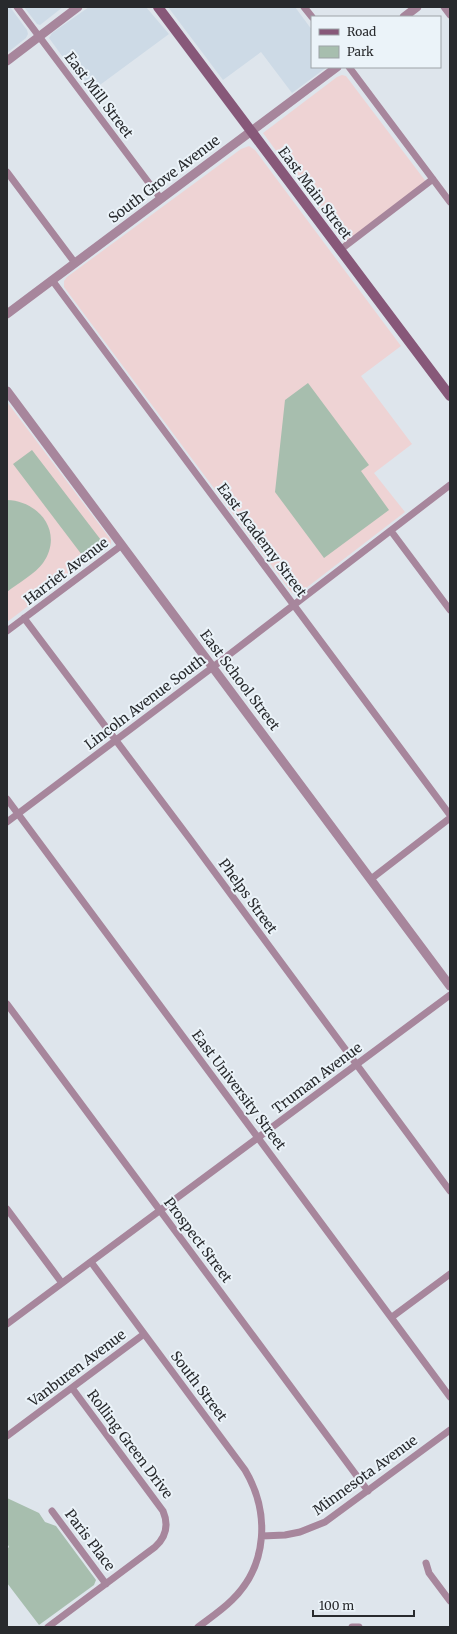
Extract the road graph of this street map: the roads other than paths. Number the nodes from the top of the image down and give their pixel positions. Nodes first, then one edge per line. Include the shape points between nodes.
1 (17, 7) edge
2 (78, 7) edge
3 (158, 7) edge
4 (304, 7) edge
5 (417, 7) edge
6 (444, 7) edge
7 (450, 15) edge
8 (405, 16) edge
9 (311, 17) edge
10 (39, 36) junction
11 (7, 61) edge
12 (336, 68) edge
13 (350, 68) edge
14 (251, 132) junction
15 (7, 172) edge
16 (433, 179) junction
17 (161, 199) junction
18 (450, 202) edge
19 (340, 250) junction
20 (75, 263) junction
21 (52, 280) junction
22 (7, 314) edge
23 (7, 391) edge
24 (450, 396) edge
25 (450, 485) edge
26 (391, 530) junction
27 (122, 545) junction
28 (294, 605) junction
29 (450, 610) edge
30 (24, 618) junction
31 (7, 631) edge
32 (213, 667) junction
33 (115, 741) junction
34 (7, 799) edge
35 (18, 814) junction
36 (450, 815) edge
37 (450, 818) edge
38 (7, 822) edge
39 (371, 880) junction
40 (450, 986) edge
41 (450, 995) edge
42 (7, 1004) edge
43 (356, 1065) junction
44 (258, 1138) junction
45 (450, 1191) edge
46 (7, 1209) edge
47 (160, 1210) junction
48 (91, 1262) junction
49 (450, 1274) edge
50 (62, 1283) junction
51 (392, 1317) junction
52 (7, 1324) edge
53 (144, 1334) junction
54 (72, 1388) junction
55 (450, 1397) edge
56 (450, 1430) edge
57 (7, 1436) edge
58 (368, 1491) junction
59 (52, 1511) dead end
60 (262, 1536) junction
61 (426, 1563) dead end
62 (106, 1584) junction
63 (450, 1601) edge
64 (48, 1627) edge
65 (198, 1627) edge
66 (352, 1627) edge
67 (359, 1627) edge

1 - 10 street, East Mill Street
2 - 10 street
3 - 14 main road, East Main Street
4 - 9 street
5 - 8 street
6 - 7 street
10 - 11 street
10 - 17 street, East Mill Street
12 - 14 street, South Grove Avenue
13 - 16 street
14 - 17 street, South Grove Avenue
14 - 19 main road, East Main Street
15 - 20 street
16 - 18 street
16 - 19 street
17 - 20 street, South Grove Avenue
19 - 24 main road, East Main Street
20 - 21 street, South Grove Avenue
21 - 22 street, South Grove Avenue
21 - 28 street, East Academy Street
23 - 27 street, East School Street
25 - 26 street, Lincoln Avenue South
26 - 28 street, Lincoln Avenue South
26 - 29 street
27 - 30 street, Harriet Avenue
27 - 32 street, East School Street
28 - 32 street, Lincoln Avenue South
28 - 36 street, East Academy Street
30 - 31 street, Harriet Avenue
30 - 33 street, Phelps Street
32 - 33 street, Lincoln Avenue South
32 - 39 street, East School Street
33 - 35 street, Lincoln Avenue South
33 - 43 street, Phelps Street
34 - 35 street, East University Street
35 - 38 street, Lincoln Avenue South
35 - 44 street, East University Street
37 - 39 street
39 - 40 street, East School Street
41 - 43 street, Truman Avenue
42 - 47 street, Prospect Street
43 - 44 street, Truman Avenue
43 - 45 street, Phelps Street
44 - 47 street, Truman Avenue
44 - 51 street, East University Street
46 - 50 street
47 - 48 street, Truman Avenue
47 - 58 street, Prospect Street
48 - 50 street, Truman Avenue
48 - 53 street, South Street
49 - 51 street
50 - 52 street, Truman Avenue
51 - 55 street, East University Street
53 - 54 street, Vanburen Avenue
53 - 60 street, South Street via 250,1479 260,1505
54 - 57 street, Vanburen Avenue
54 - 62 street, Rolling Green Drive via 166,1517 166,1531 159,1543
56 - 58 street, Minnesota Avenue
58 - 60 street, Minnesota Avenue via 338,1514 311,1528 285,1535
59 - 62 street, Paris Place
60 - 65 street via 255,1566 241,1590 222,1610
61 - 63 street via 429,1573
62 - 64 street, Rolling Green Drive
66 - 67 street

